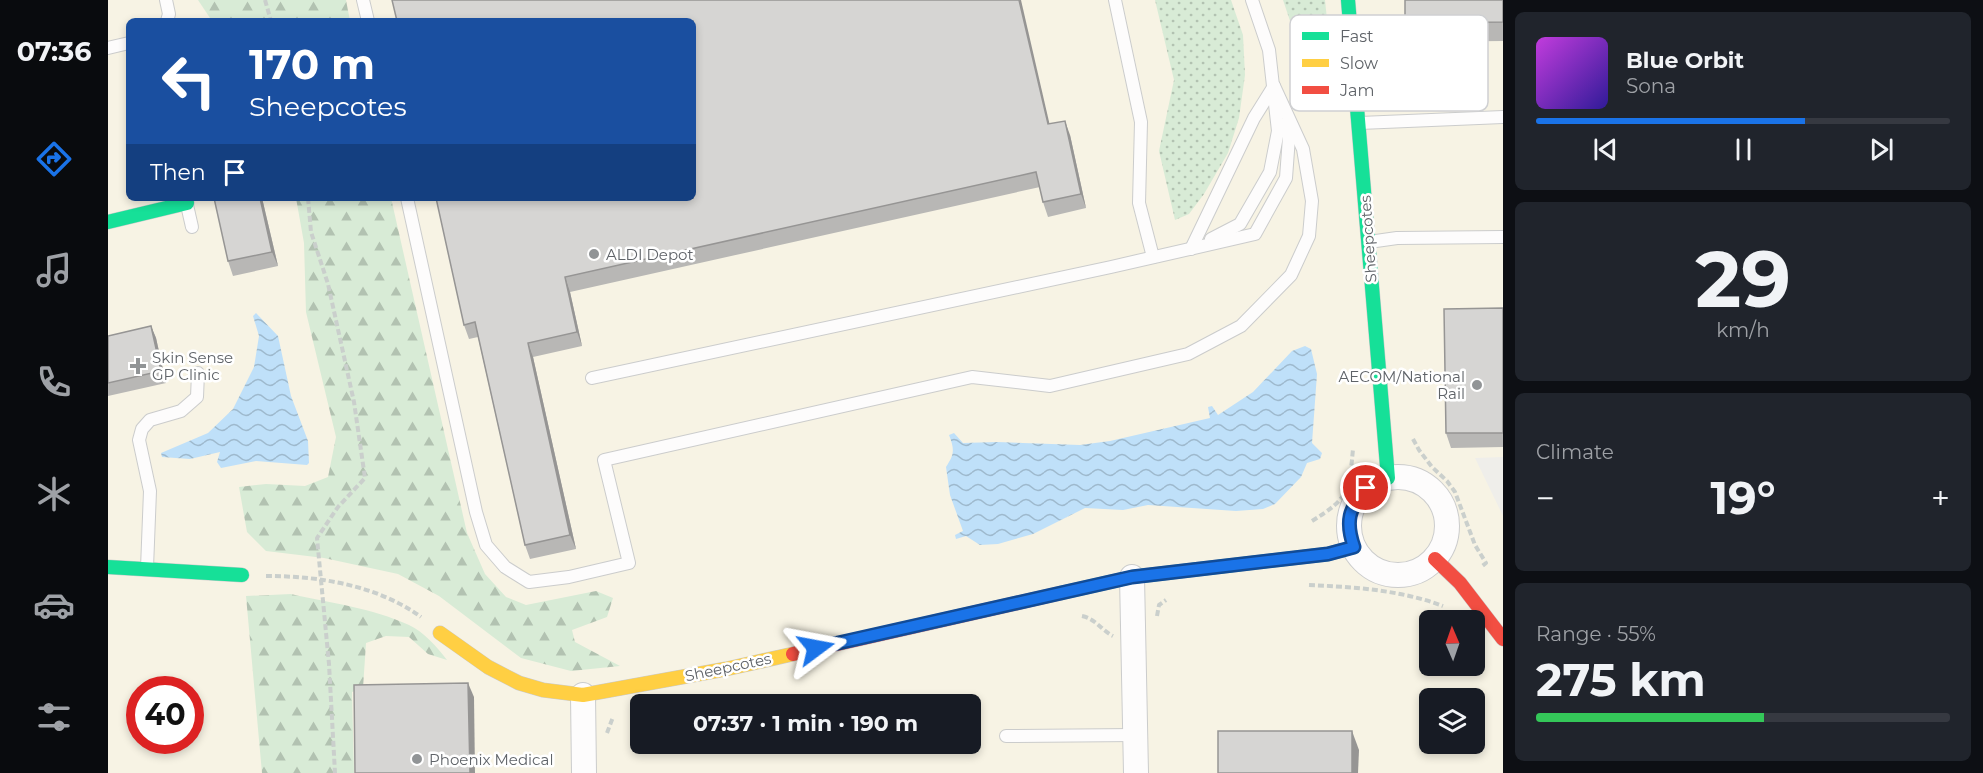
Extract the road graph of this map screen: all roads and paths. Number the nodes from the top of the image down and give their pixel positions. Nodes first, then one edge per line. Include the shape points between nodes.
1 (166, 0) edge
2 (265, 0) edge
3 (363, 0) edge
4 (1115, 0) edge
5 (1252, 0) edge
6 (1348, 0) edge
7 (1349, 15) edge
8 (168, 18) edge
9 (270, 18) edge
10 (367, 18) edge
11 (126, 44) edge
12 (108, 48) edge
13 (1274, 86) junction
14 (1358, 111) edge
15 (1503, 117) edge
16 (1359, 123) junction
17 (183, 201) edge
18 (187, 201) edge
19 (308, 201) edge
20 (408, 201) edge
21 (108, 222) edge
22 (192, 227) dead end
23 (1503, 237) edge
24 (1368, 242) junction
25 (1191, 249) junction
26 (1153, 257) junction
27 (198, 373) dead end
28 (592, 378) dead end
29 (1409, 433) dead end
30 (1353, 449) dead end
31 (1388, 478) junction
32 (1312, 521) dead end
33 (1354, 547) junction
34 (1435, 559) junction
35 (1486, 563) dead end
36 (108, 567) edge
37 (147, 568) junction
38 (242, 575) joint
39 (1132, 577) junction
40 (322, 580) junction
41 (1305, 585) dead end
42 (1171, 597) dead end
43 (1443, 606) dead end
44 (1156, 621) dead end
45 (440, 633) joint
46 (1503, 639) edge
47 (583, 695) junction
48 (620, 714) dead end
49 (1135, 735) junction
50 (1006, 736) dead end
51 (607, 744) dead end
52 (335, 773) edge
53 (584, 773) edge
54 (1136, 773) edge

1 - 8 lane
2 - 9 path
3 - 10 lane
4 - 26 lane via 1141,122 1138,203
5 - 13 lane via 1269,50
6 - 7 street, Sheepcotes
11 - 12 lane
13 - 20 lane via 1303,149 1312,201 1309,236 1291,275 1241,326 1188,354 1050,386 972,377 604,460 629,563 569,578 529,582 505,567 486,545
13 - 25 lane via 1254,118
13 - 25 lane via 1278,131 1270,172 1240,224
13 - 25 lane via 1289,137 1286,178 1255,234
14 - 16 street, Sheepcotes
15 - 16 lane
16 - 24 street, Sheepcotes
17 - 21 street
18 - 22 lane
19 - 40 path via 311,232 328,284 354,402 365,478 317,538
23 - 24 lane
24 - 31 street, Sheepcotes
25 - 26 lane
26 - 28 lane
27 - 37 lane via 197,397 181,411 150,420 139,440 151,501
29 - 35 path via 1455,492
30 - 32 path via 1350,480 1341,501
31 - 33 street via 1366,488 1354,503 1349,532
31 - 34 street via 1405,477 1426,486 1440,501 1447,530
33 - 34 street via 1371,567 1384,574 1419,571
33 - 39 street, Sheepcotes via 1328,554
34 - 46 street via 1467,592
36 - 37 street
37 - 38 street
38 - 40 path
39 - 47 street, Sheepcotes via 726,669
39 - 49 street
40 - 45 path via 393,599
40 - 52 path
41 - 43 path via 1397,593
42 - 44 path via 1159,605
45 - 47 street, Sheepcotes via 519,683
47 - 53 street
48 - 51 path via 612,718
49 - 50 lane
49 - 54 street

